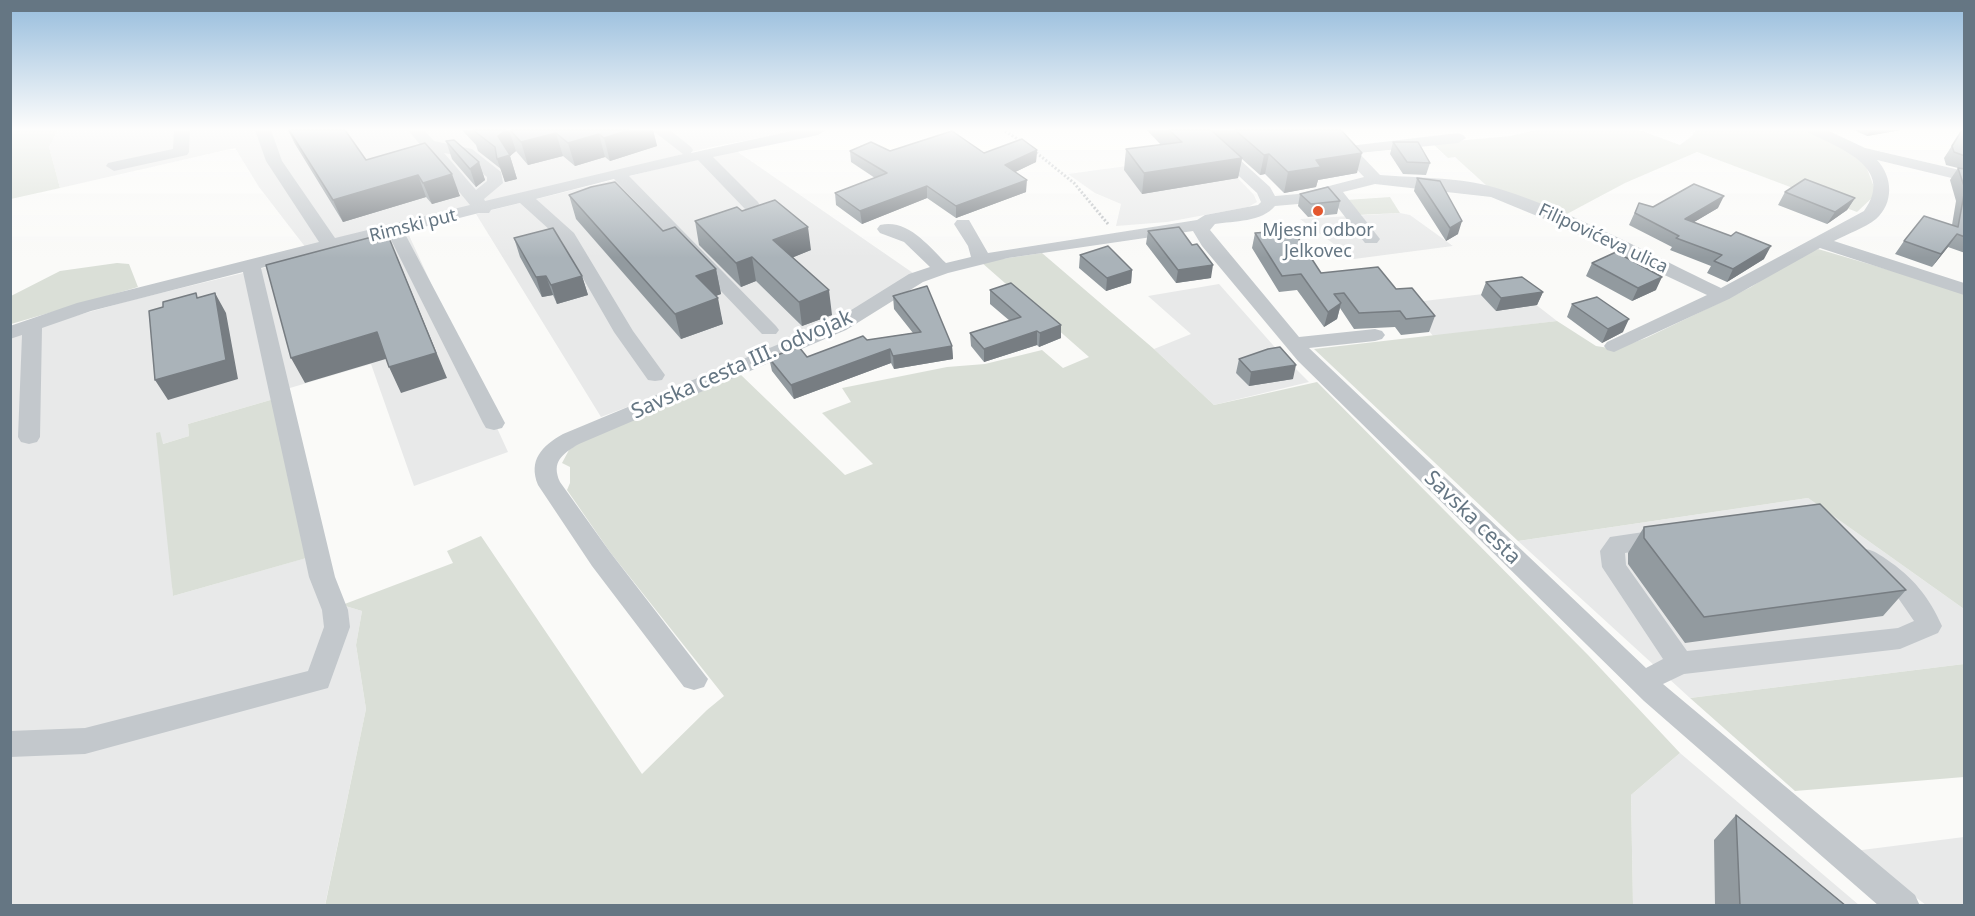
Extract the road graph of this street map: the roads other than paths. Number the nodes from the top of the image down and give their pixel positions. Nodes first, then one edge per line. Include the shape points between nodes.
1 (282, 173) edge
2 (452, 173) edge
3 (492, 173) edge
4 (617, 173) joint
5 (715, 173) edge
6 (1244, 173) edge
7 (1369, 173) edge
8 (1877, 173) edge
9 (1375, 179) junction
10 (1332, 189) junction
11 (525, 198) junction
12 (1270, 202) junction
13 (478, 204) junction
14 (752, 206) edge
15 (963, 224) dead end
16 (1202, 225) junction
17 (886, 229) dead end
18 (395, 231) junction
19 (1371, 239) dead end
20 (1820, 242) junction
21 (331, 246) junction
22 (980, 258) junction
23 (250, 266) junction
24 (942, 269) junction
25 (1965, 289) edge
26 (1722, 295) junction
27 (32, 326) junction
28 (769, 330) dead end
29 (10, 333) edge
30 (1375, 335) dead end
31 (1614, 345) dead end
32 (1290, 349) junction
33 (655, 375) dead end
34 (494, 423) dead end
35 (29, 436) dead end
36 (1690, 534) edge
37 (1846, 544) edge
38 (1680, 663) junction
39 (694, 679) dead end
40 (1643, 682) junction
41 (10, 744) edge
42 (1904, 906) edge

1 - 21 street
2 - 13 street
3 - 13 street via 495,183
4 - 11 street, Rimski put
4 - 28 street
5 - 14 street
6 - 12 street
7 - 9 street
8 - 20 street via 1881,200 1870,215
9 - 10 street, Filipovićeva ulica
9 - 26 street, Filipovićeva ulica via 1497,193 1622,246
10 - 12 street, Filipovićeva ulica
10 - 19 street
11 - 13 street, Rimski put
11 - 33 street via 568,237 624,332
12 - 16 street via 1258,212 1211,219
13 - 18 street, Rimski put
15 - 22 street
16 - 22 street, Savska cesta III. odvojak
16 - 32 street, Savska cesta via 1208,242
17 - 24 street via 921,245
18 - 21 street, Rimski put
18 - 34 street
20 - 25 street
20 - 26 street
21 - 23 street, Rimski put
22 - 24 street, Savska cesta III. odvojak
23 - 27 street, Rimski put via 84,307
23 - 41 street via 322,577 335,610 337,627 318,680 85,741
24 - 39 street, Savska cesta III. odvojak via 916,278 839,326 571,439 554,448 548,457 545,476 550,485 601,559
26 - 31 street
27 - 29 street, Rimski put
27 - 35 street
30 - 32 street
32 - 40 street, Savska cesta
36 - 38 street via 1619,543 1612,551 1614,567
37 - 38 street via 1909,589 1929,626 1900,638
38 - 40 street
40 - 42 street, Savska cesta

